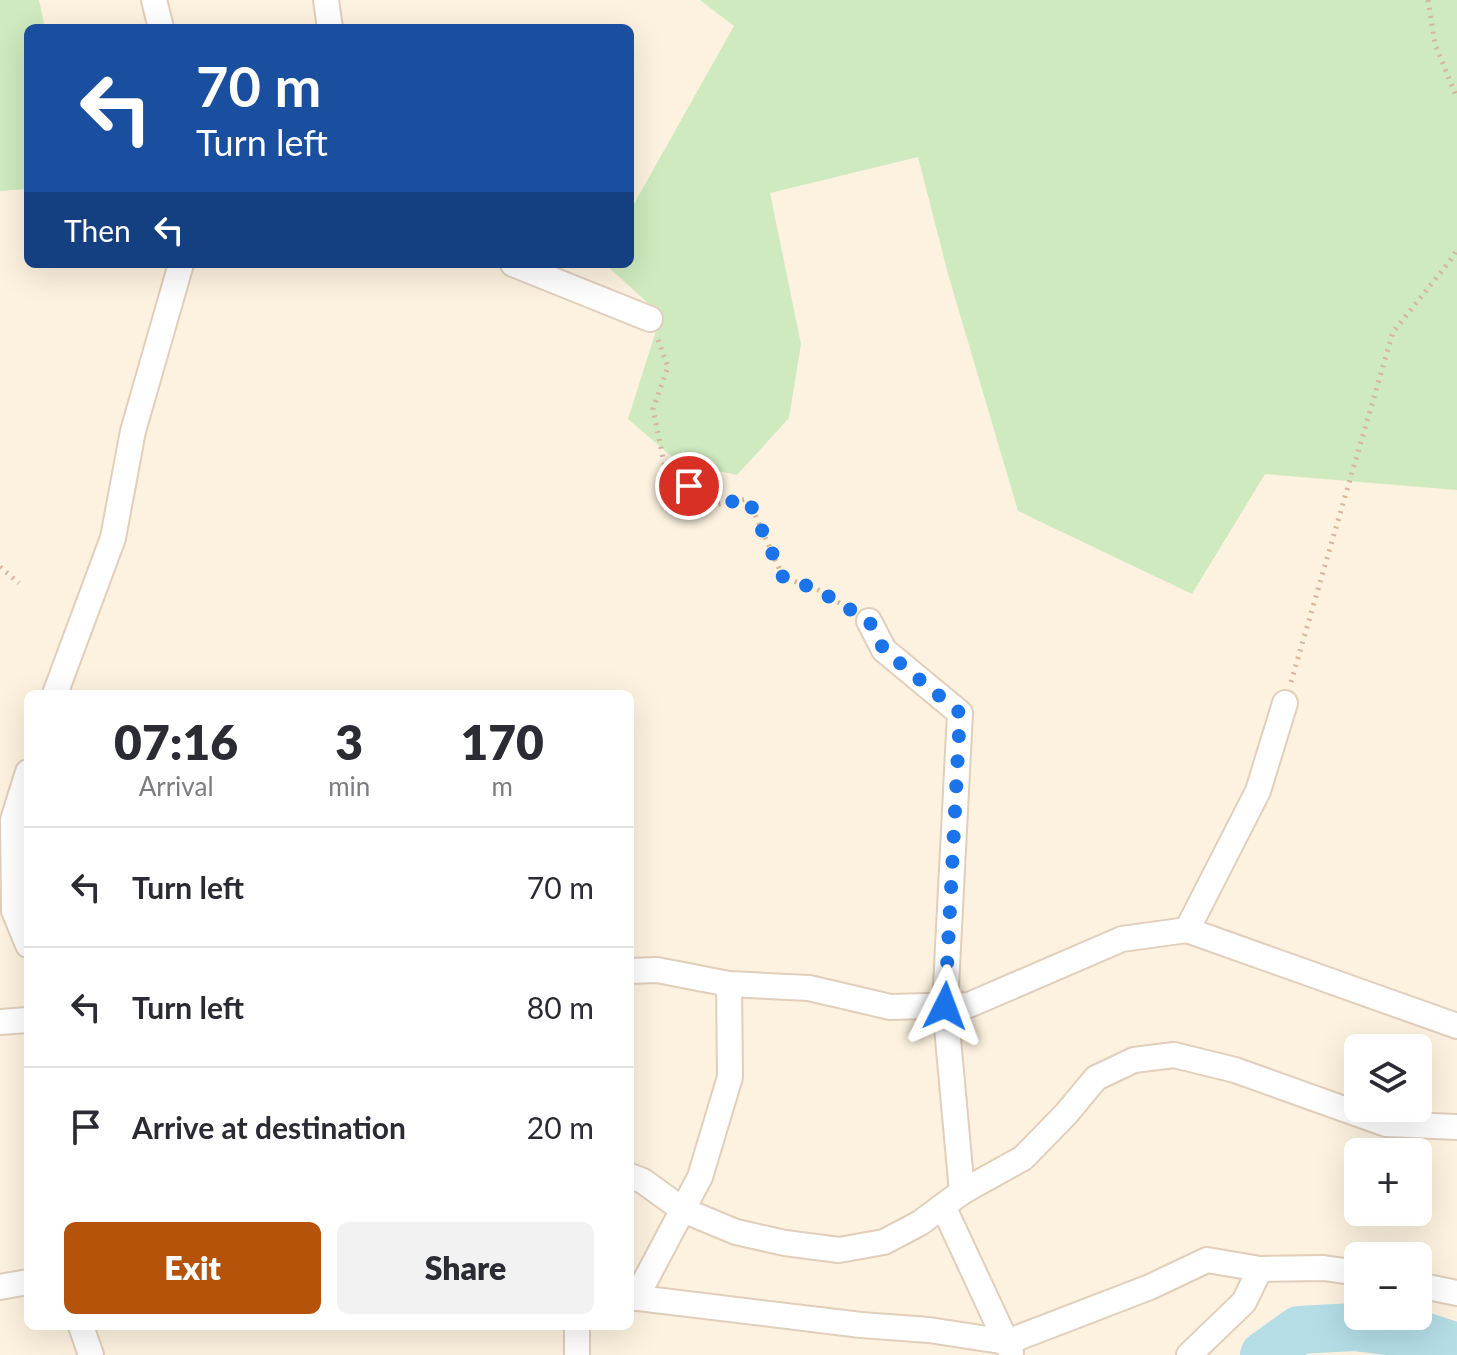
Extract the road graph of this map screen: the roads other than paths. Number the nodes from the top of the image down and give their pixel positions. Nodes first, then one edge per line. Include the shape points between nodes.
1 (154, 0) edge
2 (326, 0) edge
3 (160, 24) edge
4 (329, 24) edge
5 (180, 268) edge
6 (523, 268) edge
7 (650, 319) road end
8 (869, 621) road end
9 (56, 690) edge
10 (1285, 703) road end
11 (24, 785) edge
12 (1187, 930) junction
13 (24, 935) edge
14 (634, 971) edge
15 (729, 984) junction
16 (945, 1006) junction
17 (24, 1020) edge
18 (0, 1022) edge
19 (1457, 1026) edge
20 (1457, 1127) edge
21 (634, 1178) edge
22 (952, 1199) junction
23 (683, 1210) junction
24 (1260, 1269) junction
25 (1344, 1271) edge
26 (24, 1283) edge
27 (0, 1287) edge
28 (1432, 1288) edge
29 (1457, 1293) edge
30 (634, 1296) edge
31 (634, 1298) edge
32 (82, 1330) edge
33 (577, 1330) edge
34 (1010, 1348) edge
35 (91, 1355) edge
36 (577, 1355) edge
37 (1189, 1355) edge

1 - 3 street
2 - 4 street
5 - 9 street via 133,431 113,538
6 - 7 street
8 - 16 street via 884,650 960,713
10 - 12 street via 1258,791
11 - 13 street via 13,820 14,911
12 - 16 street via 1122,939 969,1005
12 - 19 street
14 - 15 street
15 - 16 street via 809,988 890,1007
15 - 23 street via 730,1077 700,1177
16 - 22 street
17 - 18 street
20 - 22 street via 1386,1124 1235,1070 1174,1055 1134,1060 1096,1078 1023,1158
21 - 23 street
22 - 23 street via 884,1242 839,1250 736,1232
22 - 34 street
23 - 30 street
24 - 25 street
24 - 34 street via 1207,1260
24 - 37 street via 1244,1302
26 - 27 street
28 - 29 street
31 - 34 street via 929,1330
32 - 35 street
33 - 36 street

